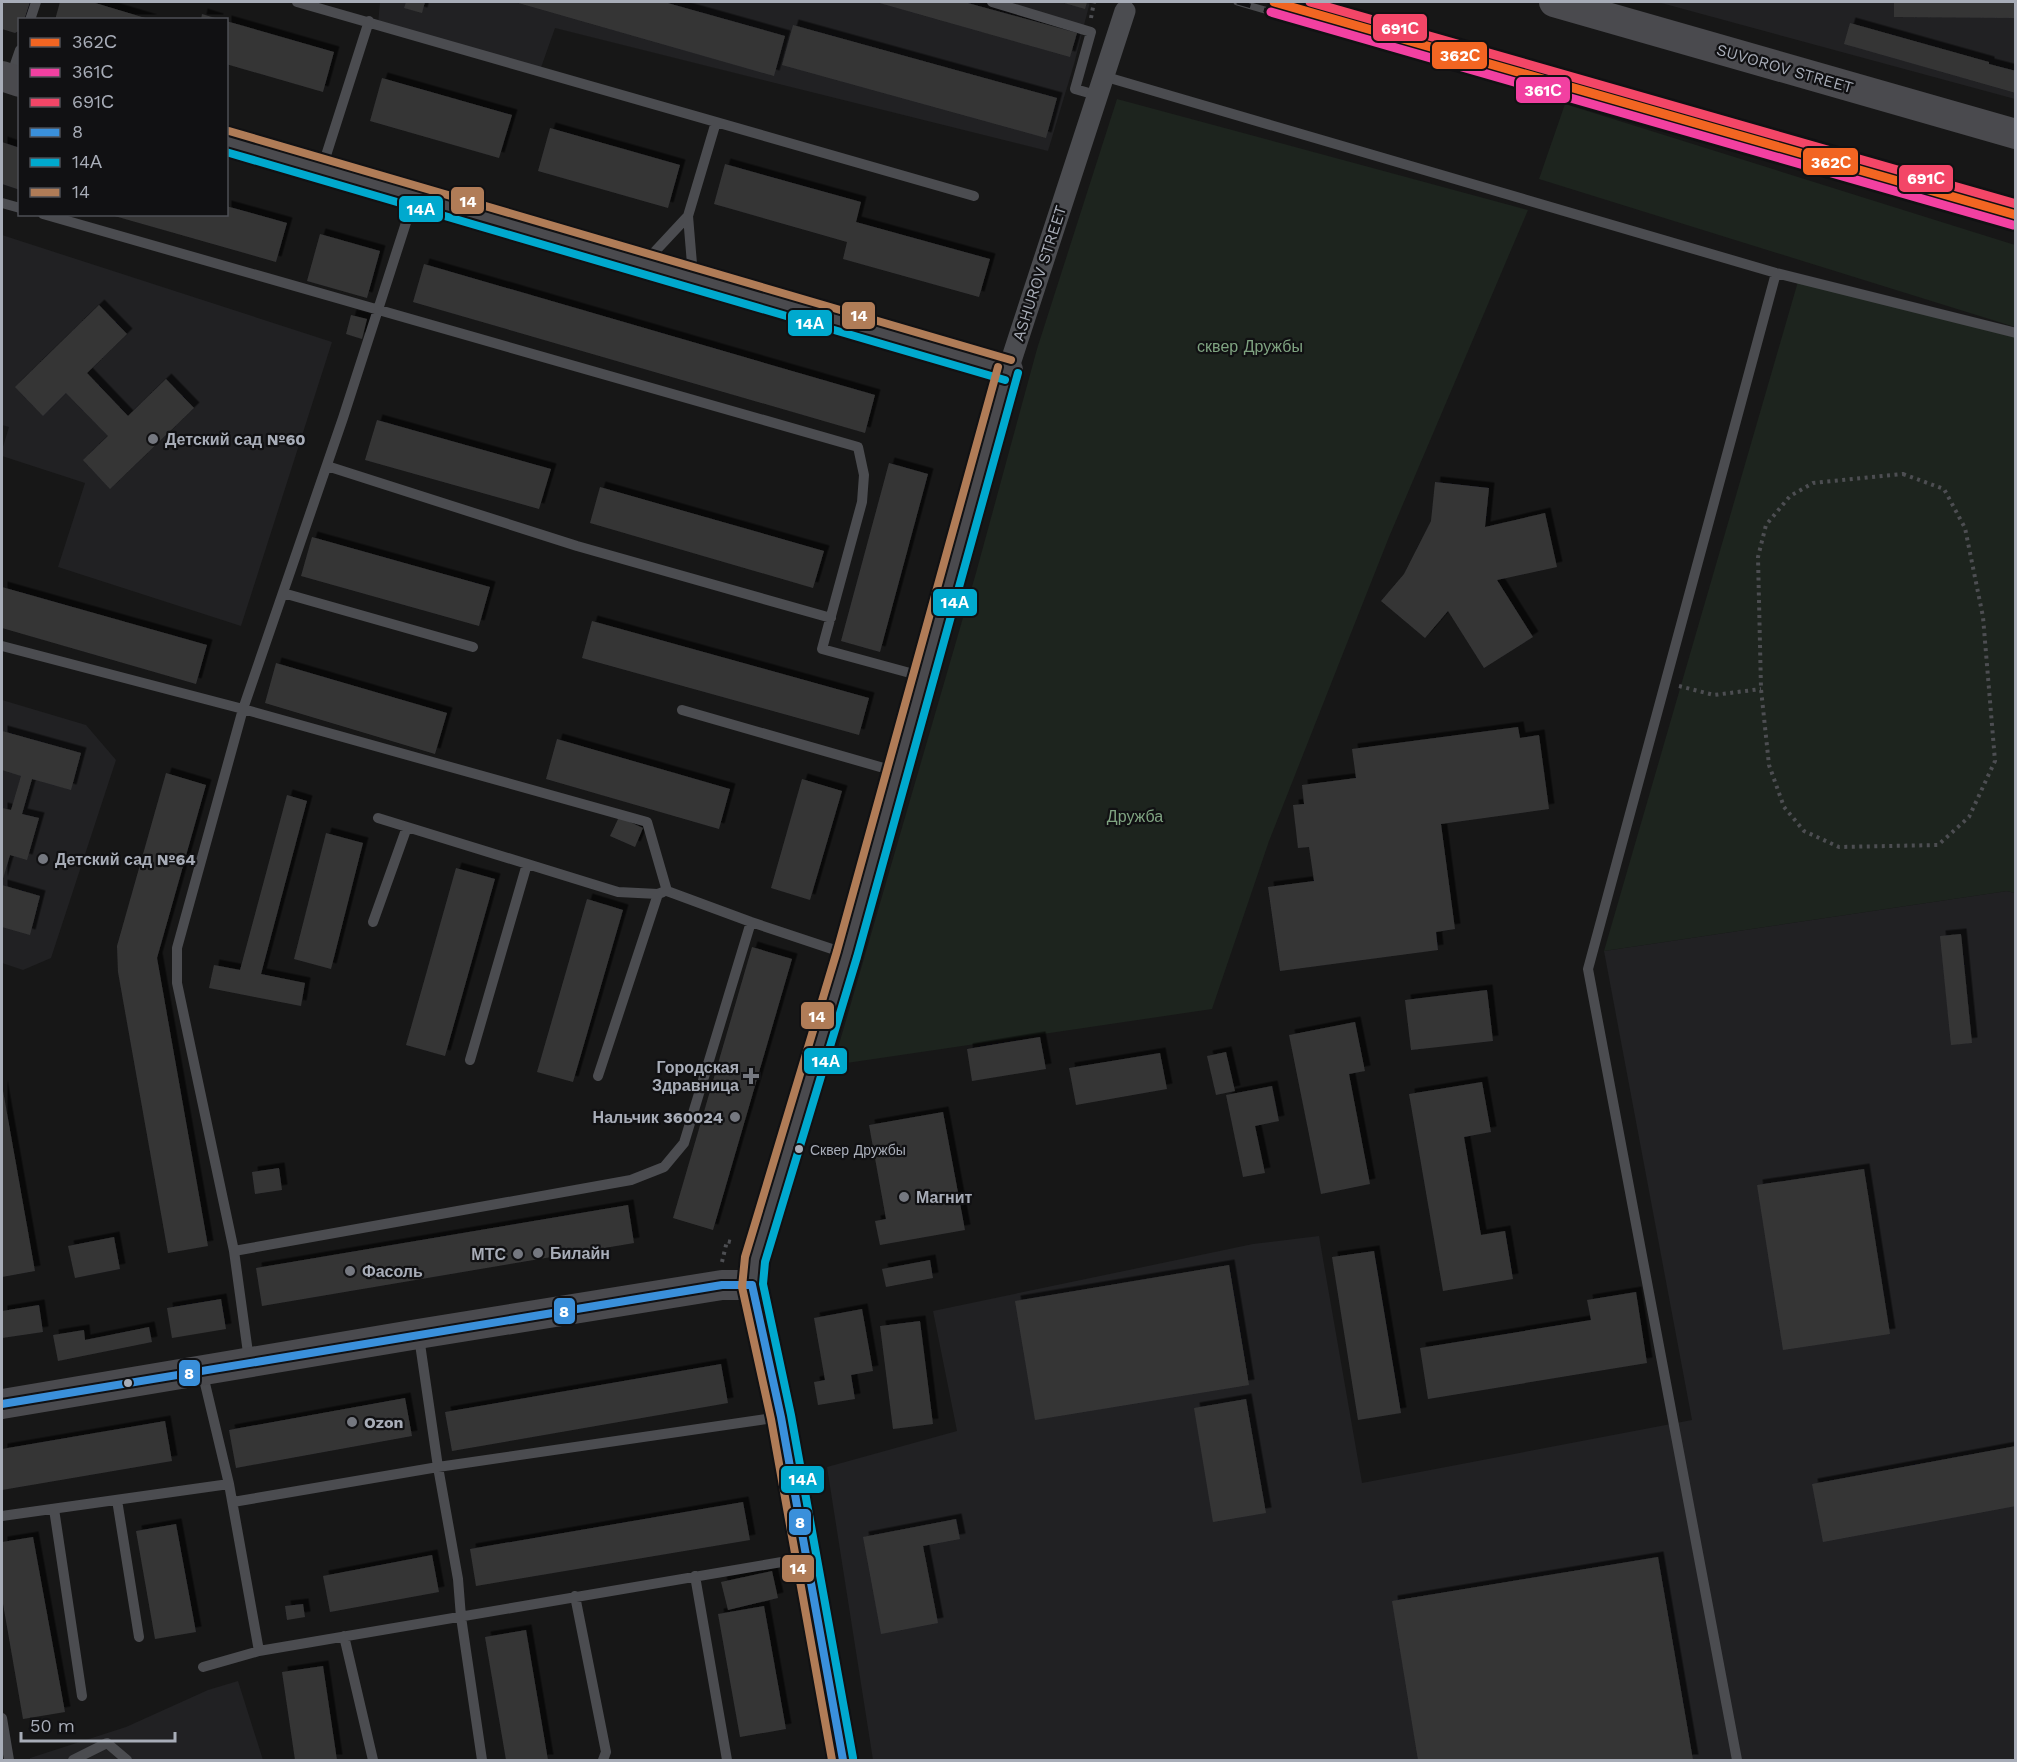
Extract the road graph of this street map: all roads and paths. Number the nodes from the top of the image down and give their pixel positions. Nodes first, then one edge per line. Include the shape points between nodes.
1 (36, 2) edge
2 (297, 2) edge
3 (992, 2) edge
4 (1554, 2) edge
5 (1125, 11) dead end
6 (31, 18) edge
7 (369, 21) junction
8 (18, 56) edge
9 (10, 79) edge
10 (1100, 86) junction
11 (716, 122) junction
12 (2016, 134) edge
13 (228, 142) edge
14 (322, 168) junction
15 (415, 195) junction
16 (974, 196) dead end
17 (2, 203) edge
18 (18, 207) edge
19 (50, 216) edge
20 (688, 216) junction
21 (644, 264) junction
22 (1776, 273) junction
23 (693, 278) junction
24 (378, 310) junction
25 (2016, 333) edge
26 (1008, 370) junction
27 (327, 466) junction
28 (284, 593) junction
29 (831, 618) junction
30 (2, 646) edge
31 (472, 647) dead end
32 (923, 677) junction
33 (1665, 683) junction
34 (1761, 689) junction
35 (243, 709) junction
36 (682, 710) dead end
37 (897, 772) junction
38 (378, 818) dead end
39 (407, 826) junction
40 (527, 864) junction
41 (662, 892) junction
42 (374, 922) dead end
43 (751, 922) junction
44 (847, 954) junction
45 (470, 1060) dead end
46 (598, 1076) dead end
47 (743, 1245) dead end
48 (234, 1251) junction
49 (721, 1265) dead end
50 (752, 1285) junction
51 (418, 1334) junction
52 (249, 1364) junction
53 (201, 1371) junction
54 (2, 1404) edge
55 (781, 1417) junction
56 (438, 1467) junction
57 (229, 1484) junction
58 (117, 1500) junction
59 (233, 1502) junction
60 (54, 1509) junction
61 (2, 1516) edge
62 (807, 1557) junction
63 (695, 1576) junction
64 (575, 1596) junction
65 (461, 1617) junction
66 (344, 1636) junction
67 (138, 1637) dead end
68 (259, 1651) junction
69 (203, 1667) dead end
70 (82, 1696) dead end
71 (2, 1718) edge
72 (9, 1761) edge
73 (73, 1761) edge
74 (127, 1761) edge
75 (373, 1761) edge
76 (482, 1761) edge
77 (603, 1761) edge
78 (727, 1761) edge
79 (843, 1761) edge
80 (1737, 1761) edge

1 - 6 lane
2 - 7 lane
3 - 10 lane via 1091,32 1075,89
4 - 12 street, SUVOROV STREET
5 - 10 street, ASHUROV STREET
7 - 11 lane
7 - 14 lane
8 - 9 lane
10 - 22 lane
10 - 26 street, ASHUROV STREET
11 - 16 lane
11 - 20 lane
13 - 14 street
14 - 15 street
15 - 21 street
15 - 24 lane
17 - 18 lane
19 - 24 lane
20 - 21 lane
20 - 23 lane
21 - 23 street
22 - 25 lane
22 - 33 lane
23 - 26 street
24 - 27 lane
24 - 29 lane via 858,447 864,475 862,502
26 - 32 street, ASHUROV STREET
27 - 28 lane
27 - 29 lane via 578,546
28 - 31 lane
28 - 35 lane
29 - 32 lane via 822,649
30 - 35 lane
32 - 37 street, ASHUROV STREET
33 - 34 path via 1714,695
33 - 80 lane via 1588,969
34 - 34 path via 1758,557 1766,525 1790,496 1813,483 1903,474 1944,489 1965,528 1983,617 1995,760 1969,817 1938,845 1839,847 1804,831 1784,807 1769,765
35 - 41 lane via 647,822
35 - 48 lane via 177,948 177,983
36 - 37 lane
37 - 44 street, ASHUROV STREET
38 - 39 lane
39 - 40 lane
39 - 42 lane
40 - 41 lane via 618,892
40 - 45 lane
41 - 43 lane
41 - 46 lane
43 - 44 lane
43 - 48 lane via 684,1143 664,1167 631,1180
44 - 50 street, ASHUROV STREET via 755,1260
47 - 49 path via 727,1241
48 - 52 lane
50 - 51 street via 722,1285
50 - 55 street, ASHUROV STREET
51 - 52 street
51 - 56 lane
52 - 53 street
53 - 54 street
53 - 57 lane
55 - 56 lane
55 - 62 street, ASHUROV STREET
56 - 59 lane
56 - 65 lane
57 - 58 lane
57 - 59 lane
58 - 60 lane
58 - 67 lane
59 - 68 lane
60 - 61 lane
60 - 70 lane
62 - 63 lane
62 - 79 street, ASHUROV STREET
63 - 64 lane
63 - 78 lane
64 - 65 lane
64 - 77 lane via 606,1752
65 - 66 lane
65 - 76 lane
66 - 68 lane
66 - 75 lane
68 - 69 lane
71 - 72 lane
73 - 74 lane via 106,1743

